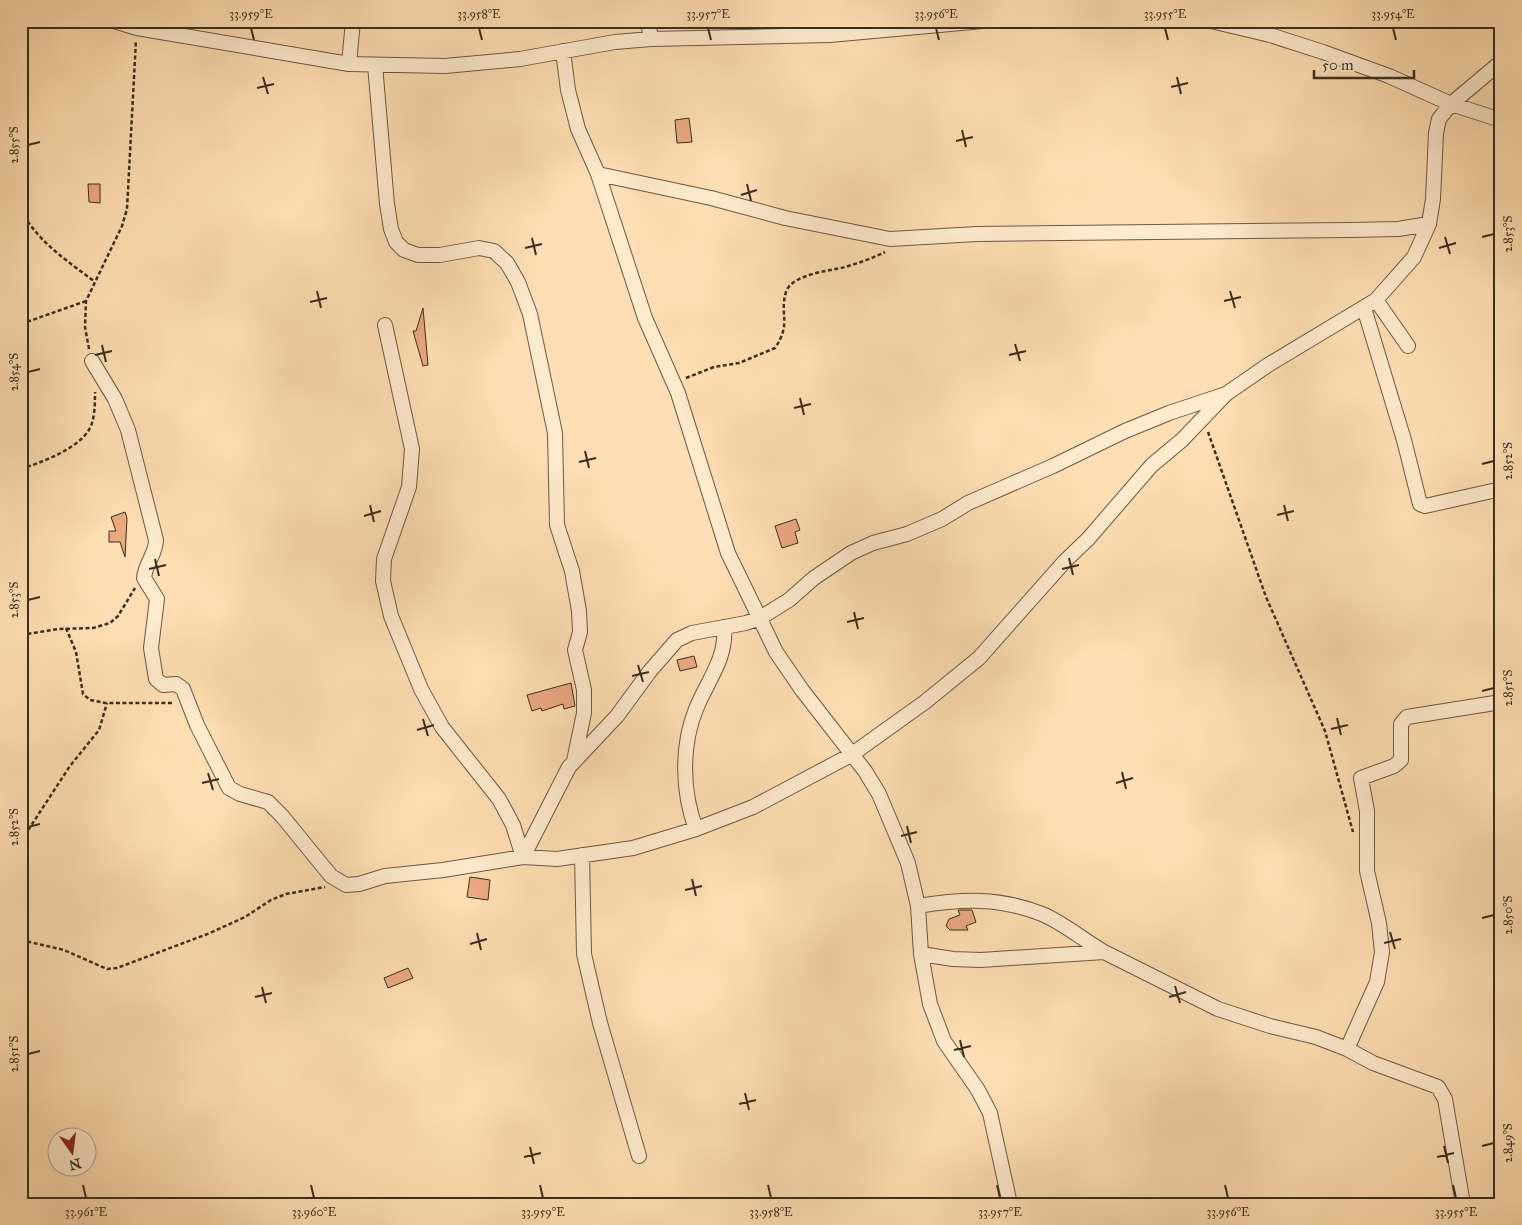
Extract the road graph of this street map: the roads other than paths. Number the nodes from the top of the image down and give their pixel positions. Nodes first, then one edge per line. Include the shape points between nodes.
1 (114, 21) edge
2 (353, 21) edge
3 (648, 21) edge
4 (983, 21) edge
5 (1210, 21) edge
6 (651, 39) junction
7 (563, 51) junction
8 (1501, 62) edge
9 (349, 64) junction
10 (375, 65) junction
11 (1451, 104) junction
12 (1501, 120) edge
13 (598, 174) junction
14 (1429, 224) junction
15 (1376, 300) junction
16 (1364, 308) junction
17 (385, 325) dead end
18 (1408, 346) dead end
19 (92, 361) road end
20 (1226, 394) junction
21 (1501, 489) edge
22 (760, 618) junction
23 (724, 627) junction
24 (1501, 702) edge
25 (851, 755) junction
26 (574, 761) junction
27 (696, 829) junction
28 (582, 855) junction
29 (523, 857) junction
30 (918, 906) junction
31 (1104, 952) junction
32 (921, 954) junction
33 (1347, 1049) junction
34 (639, 1156) dead end
35 (1010, 1204) edge
36 (1463, 1204) edge

1 - 9 street via 137,28
2 - 9 street
3 - 6 street
4 - 6 street via 830,35
5 - 11 street via 1323,52
6 - 7 street
7 - 10 street via 486,63
7 - 13 street via 578,129
8 - 11 street
9 - 10 street
10 - 26 street via 387,204 396,242 404,250 418,255 440,255 479,248 494,251 507,263 518,282 530,314 556,442 557,525 572,572 579,611 580,632 575,653 584,690 584,712
11 - 12 street
11 - 14 street via 1437,126
13 - 14 street via 890,239 977,234 1398,229
13 - 22 street via 637,296 674,385 728,553
14 - 15 street via 1414,257
15 - 16 street
15 - 18 street
16 - 20 street
16 - 21 street via 1420,504 1425,506
17 - 29 street via 412,448 409,487 384,559 383,581 391,616 421,689 442,727 498,800 513,825
19 - 29 street via 115,399 128,430 150,512 156,548 144,578 157,599 151,648 156,679 163,685 180,686 229,788 268,802 340,882 353,885 385,876
20 - 22 street via 1125,431 968,503 942,519 851,553
20 - 25 street via 1182,440 1152,465 979,658
22 - 23 street
22 - 25 street via 776,652
23 - 26 street via 692,633 671,645 617,716
23 - 27 street via 724,649 696,709 687,747 686,792
24 - 33 street via 1407,717 1401,724 1401,760 1394,766 1361,778 1367,811 1367,871 1380,923 1382,952 1377,982
25 - 27 street via 753,808
25 - 30 street via 865,770 888,812 908,863
26 - 29 street
27 - 28 street via 633,848
28 - 29 street via 557,859
28 - 34 street via 584,954 600,1023
30 - 31 street via 955,900 985,900 1011,905 1043,914
30 - 32 street
31 - 32 street via 981,960
31 - 33 street via 1218,1009
32 - 35 street via 936,1025 990,1113
33 - 36 street via 1374,1064 1441,1088

